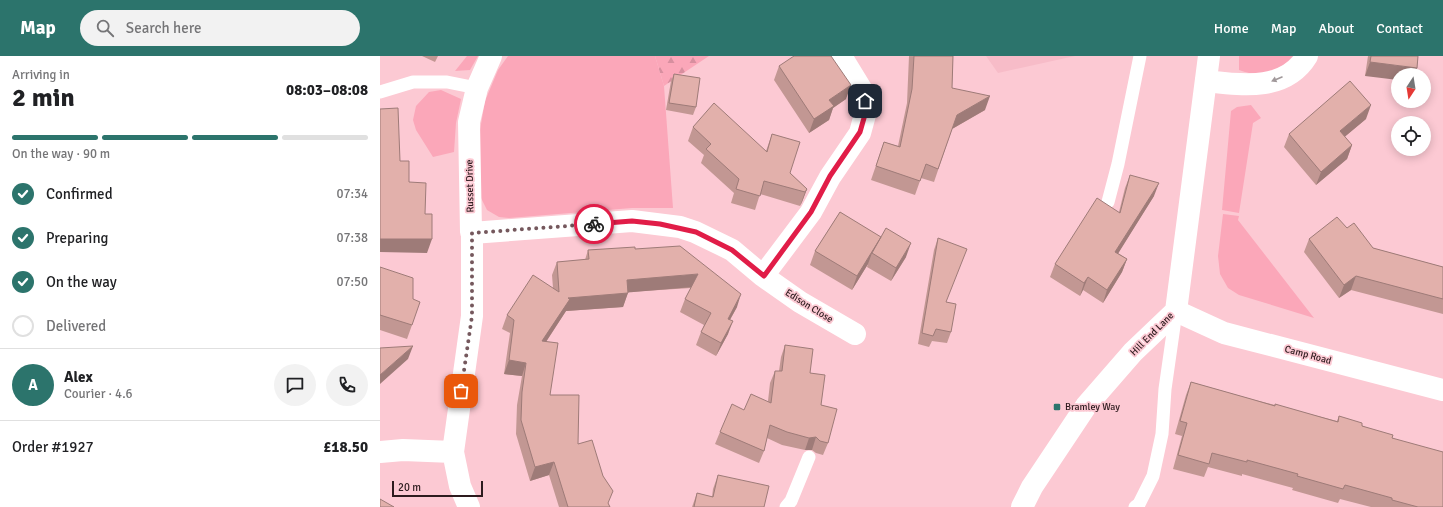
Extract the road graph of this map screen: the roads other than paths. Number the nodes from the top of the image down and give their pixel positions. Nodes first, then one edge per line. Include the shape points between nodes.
1 (491, 56) edge
2 (841, 56) edge
3 (1140, 56) edge
4 (1209, 56) edge
5 (1307, 56) edge
6 (1206, 81) junction
7 (477, 88) junction
8 (380, 92) edge
9 (1108, 202) dead end
10 (472, 233) junction
11 (764, 276) junction
12 (1176, 311) junction
13 (856, 334) dead end
14 (1443, 390) edge
15 (380, 452) edge
16 (453, 452) junction
17 (809, 457) dead end
18 (469, 507) edge
19 (786, 507) edge
20 (1022, 507) edge
21 (1135, 507) edge

1 - 7 street, Russet Drive
2 - 11 street via 864,92 866,111 860,132 830,176 811,212
3 - 9 lane
4 - 6 street, Hill End Lane
5 -> 6 street via 1291,74 1266,84 1237,85
6 - 12 street, Hill End Lane
7 - 8 lane via 447,82 413,82
7 - 10 street, Russet Drive via 469,122
10 - 11 street, Edison Close via 632,221 660,224 696,232 732,250
10 - 16 street, Russet Drive via 472,316
11 - 13 street, Edison Close via 800,302
12 - 14 street, Camp Road via 1224,333
12 - 20 street, Hill End Lane via 1133,352 1086,406 1032,487
12 - 21 lane via 1165,388 1162,434 1153,476
15 - 16 street
16 - 18 street, Russet Drive via 460,486
17 - 19 lane via 791,501

